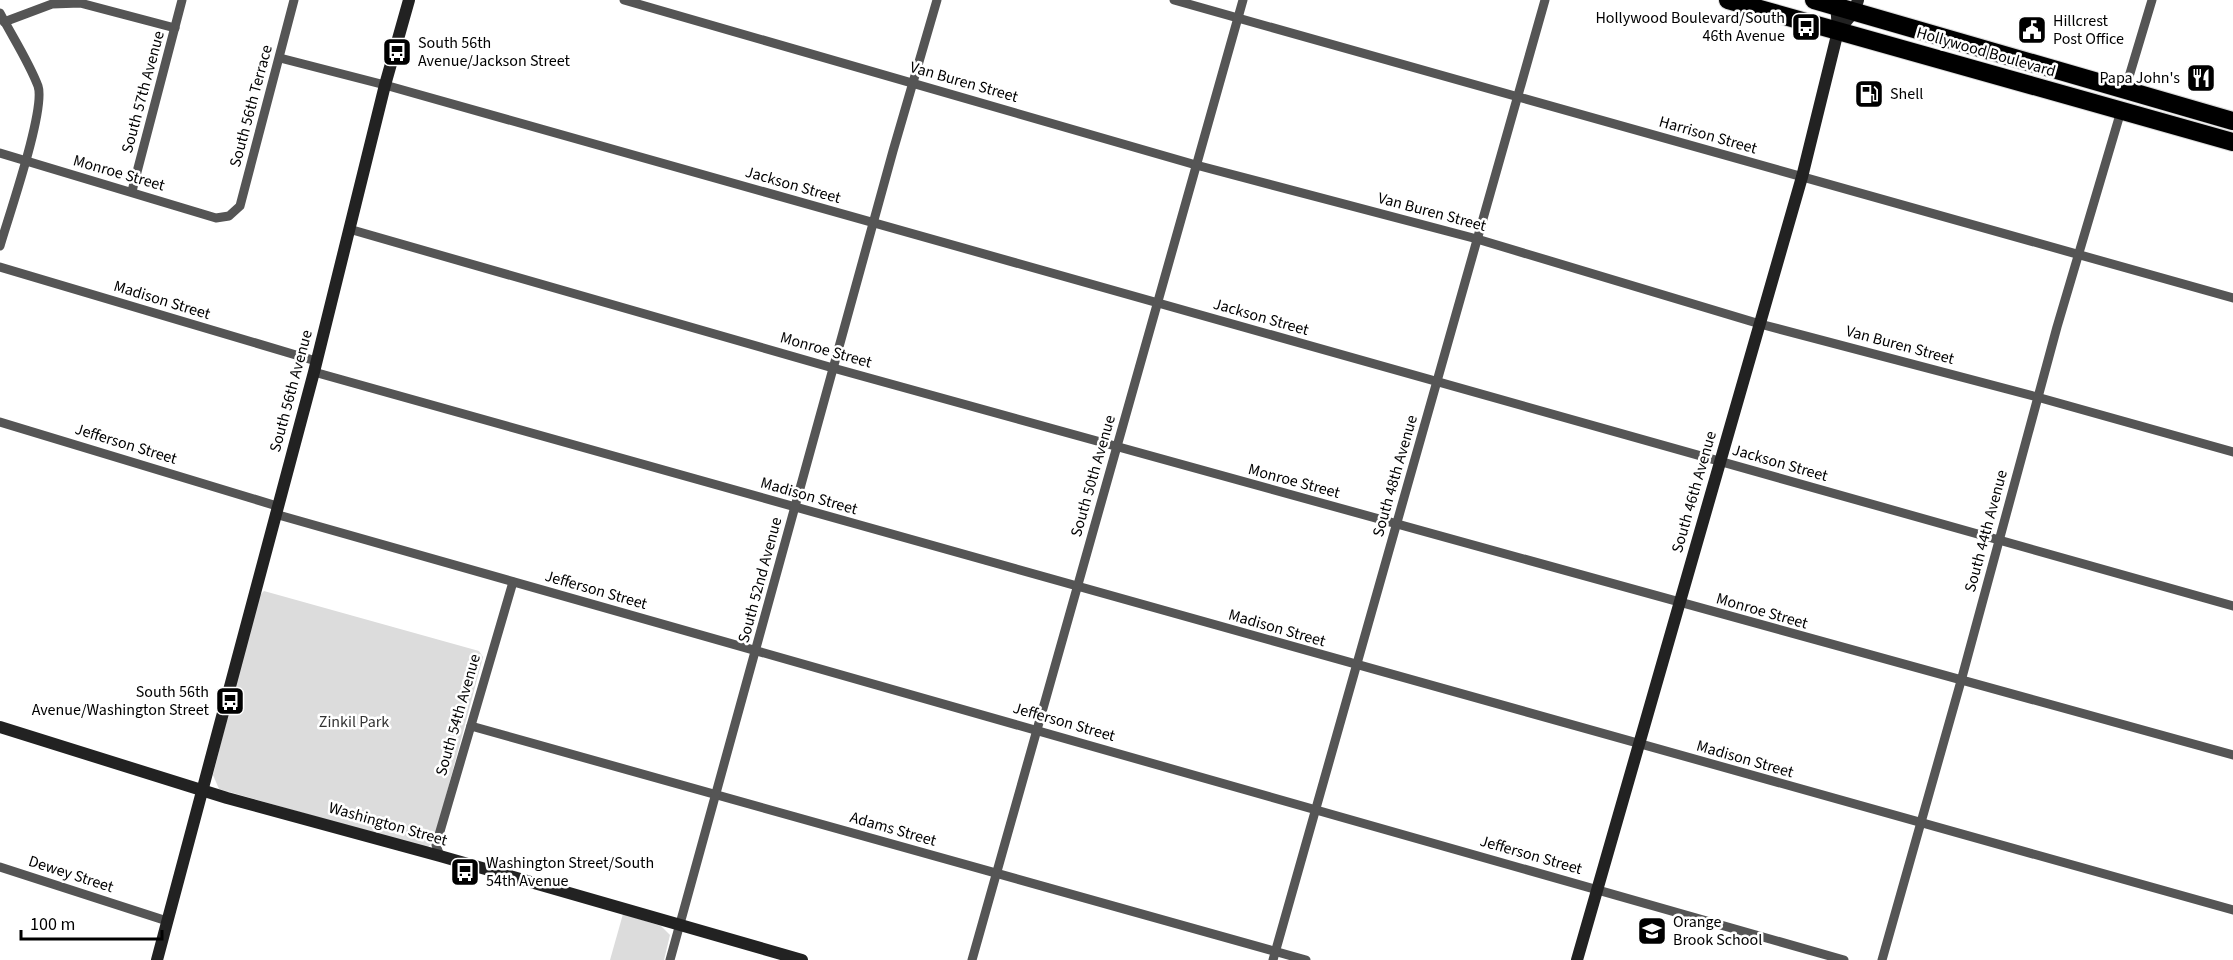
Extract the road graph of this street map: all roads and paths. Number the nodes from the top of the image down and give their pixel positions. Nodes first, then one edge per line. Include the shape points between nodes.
1 (182, 0) edge
2 (294, 0) edge
3 (409, 0) edge
4 (624, 0) edge
5 (937, 0) edge
6 (1174, 0) edge
7 (1243, 0) edge
8 (1545, 0) edge
9 (1728, 0) edge
10 (1814, 0) edge
11 (2152, 0) edge
12 (1836, 3) edge
13 (1856, 6) edge
14 (2, 17) edge
15 (1238, 18) junction
16 (175, 28) junction
17 (1838, 31) junction
18 (280, 58) junction
19 (2019, 82) junction
20 (915, 83) junction
21 (385, 85) junction
22 (2125, 90) junction
23 (1519, 97) junction
24 (2121, 111) junction
25 (2209, 114) junction
26 (2233, 121) edge
27 (2233, 142) edge
28 (0, 153) edge
29 (26, 162) junction
30 (1196, 165) junction
31 (1802, 177) junction
32 (132, 191) junction
33 (229, 216) joint
34 (873, 223) junction
35 (349, 229) junction
36 (1477, 239) junction
37 (0, 246) edge
38 (2078, 254) junction
39 (0, 267) edge
40 (2233, 298) edge
41 (1157, 303) junction
42 (1760, 324) junction
43 (315, 367) junction
44 (833, 368) junction
45 (1437, 382) junction
46 (2037, 397) junction
47 (0, 422) edge
48 (1117, 447) junction
49 (2233, 452) edge
50 (1720, 462) junction
51 (795, 508) junction
52 (276, 510) junction
53 (1397, 525) junction
54 (1999, 541) junction
55 (513, 582) junction
56 (1078, 587) junction
57 (1680, 603) junction
58 (2233, 606) edge
59 (756, 650) junction
60 (1357, 666) junction
61 (1961, 681) junction
62 (471, 726) junction
63 (0, 727) edge
64 (1037, 730) junction
65 (1639, 745) junction
66 (2233, 755) edge
67 (202, 790) junction
68 (716, 795) junction
69 (1316, 809) junction
70 (1920, 824) junction
71 (440, 856) junction
72 (0, 867) edge
73 (997, 873) junction
74 (1597, 890) junction
75 (2233, 910) edge
76 (167, 921) junction
77 (679, 925) junction
78 (1274, 956) edge
79 (157, 960) edge
80 (670, 960) edge
81 (802, 960) edge
82 (972, 960) edge
83 (1306, 960) edge
84 (1577, 960) edge
85 (1844, 960) edge
86 (1882, 960) edge

1 - 16 street, South 57th Avenue
2 - 18 street, South 56th Terrace
3 - 21 street, South 56th Avenue
4 - 20 street, Van Buren Street
5 - 20 street, South 52nd Avenue
6 - 15 street, Harrison Street
7 - 15 street, South 50th Avenue
8 - 23 street, South 48th Avenue
9 - 17 highway, Hollywood Boulevard
10 - 12 highway, Hollywood Boulevard
11 - 22 street
12 - 13 highway, Hollywood Boulevard
12 - 17 street
13 - 17 street
13 - 22 highway, Hollywood Boulevard
14 - 16 street via 52,4 80,3
14 - 29 street via 39,88
15 - 23 street, Harrison Street
15 - 30 street, South 50th Avenue
16 - 32 street, South 57th Avenue
17 - 19 highway, Hollywood Boulevard
17 - 31 street, South 46th Avenue
18 - 21 street, Jackson Street
18 - 33 street, South 56th Terrace via 240,206
19 - 22 highway via 2047,81 2110,98 2124,94
19 - 24 highway, Hollywood Boulevard
20 - 30 street, Van Buren Street
20 - 34 street, South 52nd Avenue
21 - 34 street, Jackson Street
21 - 35 street, South 56th Avenue
22 - 25 highway, Hollywood Boulevard
23 - 31 street, Harrison Street
23 - 36 street, South 48th Avenue
24 - 25 highway via 2140,105 2195,121
24 - 27 highway, Hollywood Boulevard
24 - 38 street, South 44th Avenue
25 - 26 highway, Hollywood Boulevard
28 - 29 street, Monroe Street
29 - 32 street, Monroe Street
29 - 37 street
30 - 36 street, Van Buren Street
30 - 41 street, South 50th Avenue
31 - 38 street, Harrison Street
31 - 42 street, South 46th Avenue
32 - 33 street, Monroe Street via 216,218
34 - 41 street, Jackson Street
34 - 44 street, South 52nd Avenue
35 - 43 street, South 56th Avenue
35 - 44 street, Monroe Street
36 - 42 street, Van Buren Street
36 - 45 street, South 48th Avenue
38 - 40 street, Harrison Street
38 - 46 street, South 44th Avenue
39 - 43 street, Madison Street
41 - 45 street, Jackson Street
41 - 48 street, South 50th Avenue
42 - 46 street, Van Buren Street
42 - 50 street, South 46th Avenue
43 - 51 street, Madison Street
43 - 52 street, South 56th Avenue
44 - 48 street, Monroe Street
44 - 51 street, South 52nd Avenue
45 - 50 street, Jackson Street
45 - 53 street, South 48th Avenue
46 - 49 street, Van Buren Street
46 - 54 street, South 44th Avenue
47 - 52 street, Jefferson Street
48 - 53 street, Monroe Street
48 - 56 street, South 50th Avenue
50 - 54 street, Jackson Street
50 - 57 street, South 46th Avenue
51 - 56 street, Madison Street
51 - 59 street, South 52nd Avenue
52 - 55 street, Jefferson Street
52 - 67 street, South 56th Avenue
53 - 57 street, Monroe Street
53 - 60 street, South 48th Avenue
54 - 58 street, Jackson Street
54 - 61 street, South 44th Avenue
55 - 59 street, Jefferson Street
55 - 62 street, South 54th Avenue
56 - 60 street, Madison Street
56 - 64 street, South 50th Avenue
57 - 61 street, Monroe Street
57 - 65 street, South 46th Avenue
59 - 64 street, Jefferson Street
59 - 68 street, South 52nd Avenue
60 - 65 street, Madison Street
60 - 69 street, South 48th Avenue
61 - 66 street, Monroe Street
61 - 70 street, South 44th Avenue
62 - 68 street, Adams Street
62 - 71 street, South 54th Avenue via 436,845
63 - 67 street, Washington Street
64 - 69 street, Jefferson Street
64 - 73 street, South 50th Avenue
65 - 70 street, Madison Street
65 - 74 street, South 46th Avenue
67 - 71 street, Washington Street
67 - 76 street, South 56th Avenue
68 - 73 street, Adams Street
68 - 77 street, South 52nd Avenue
69 - 74 street, Jefferson Street
69 - 78 street, South 48th Avenue
70 - 75 street, Madison Street
70 - 86 street, South 44th Avenue
71 - 77 street, Washington Street
72 - 76 street, Dewey Street
73 - 78 street, Adams Street
73 - 82 street, South 50th Avenue
74 - 84 street, South 46th Avenue
74 - 85 street, Jefferson Street
76 - 79 street, South 56th Avenue
77 - 80 street, South 52nd Avenue
77 - 81 street, Washington Street
78 - 83 street, Adams Street

